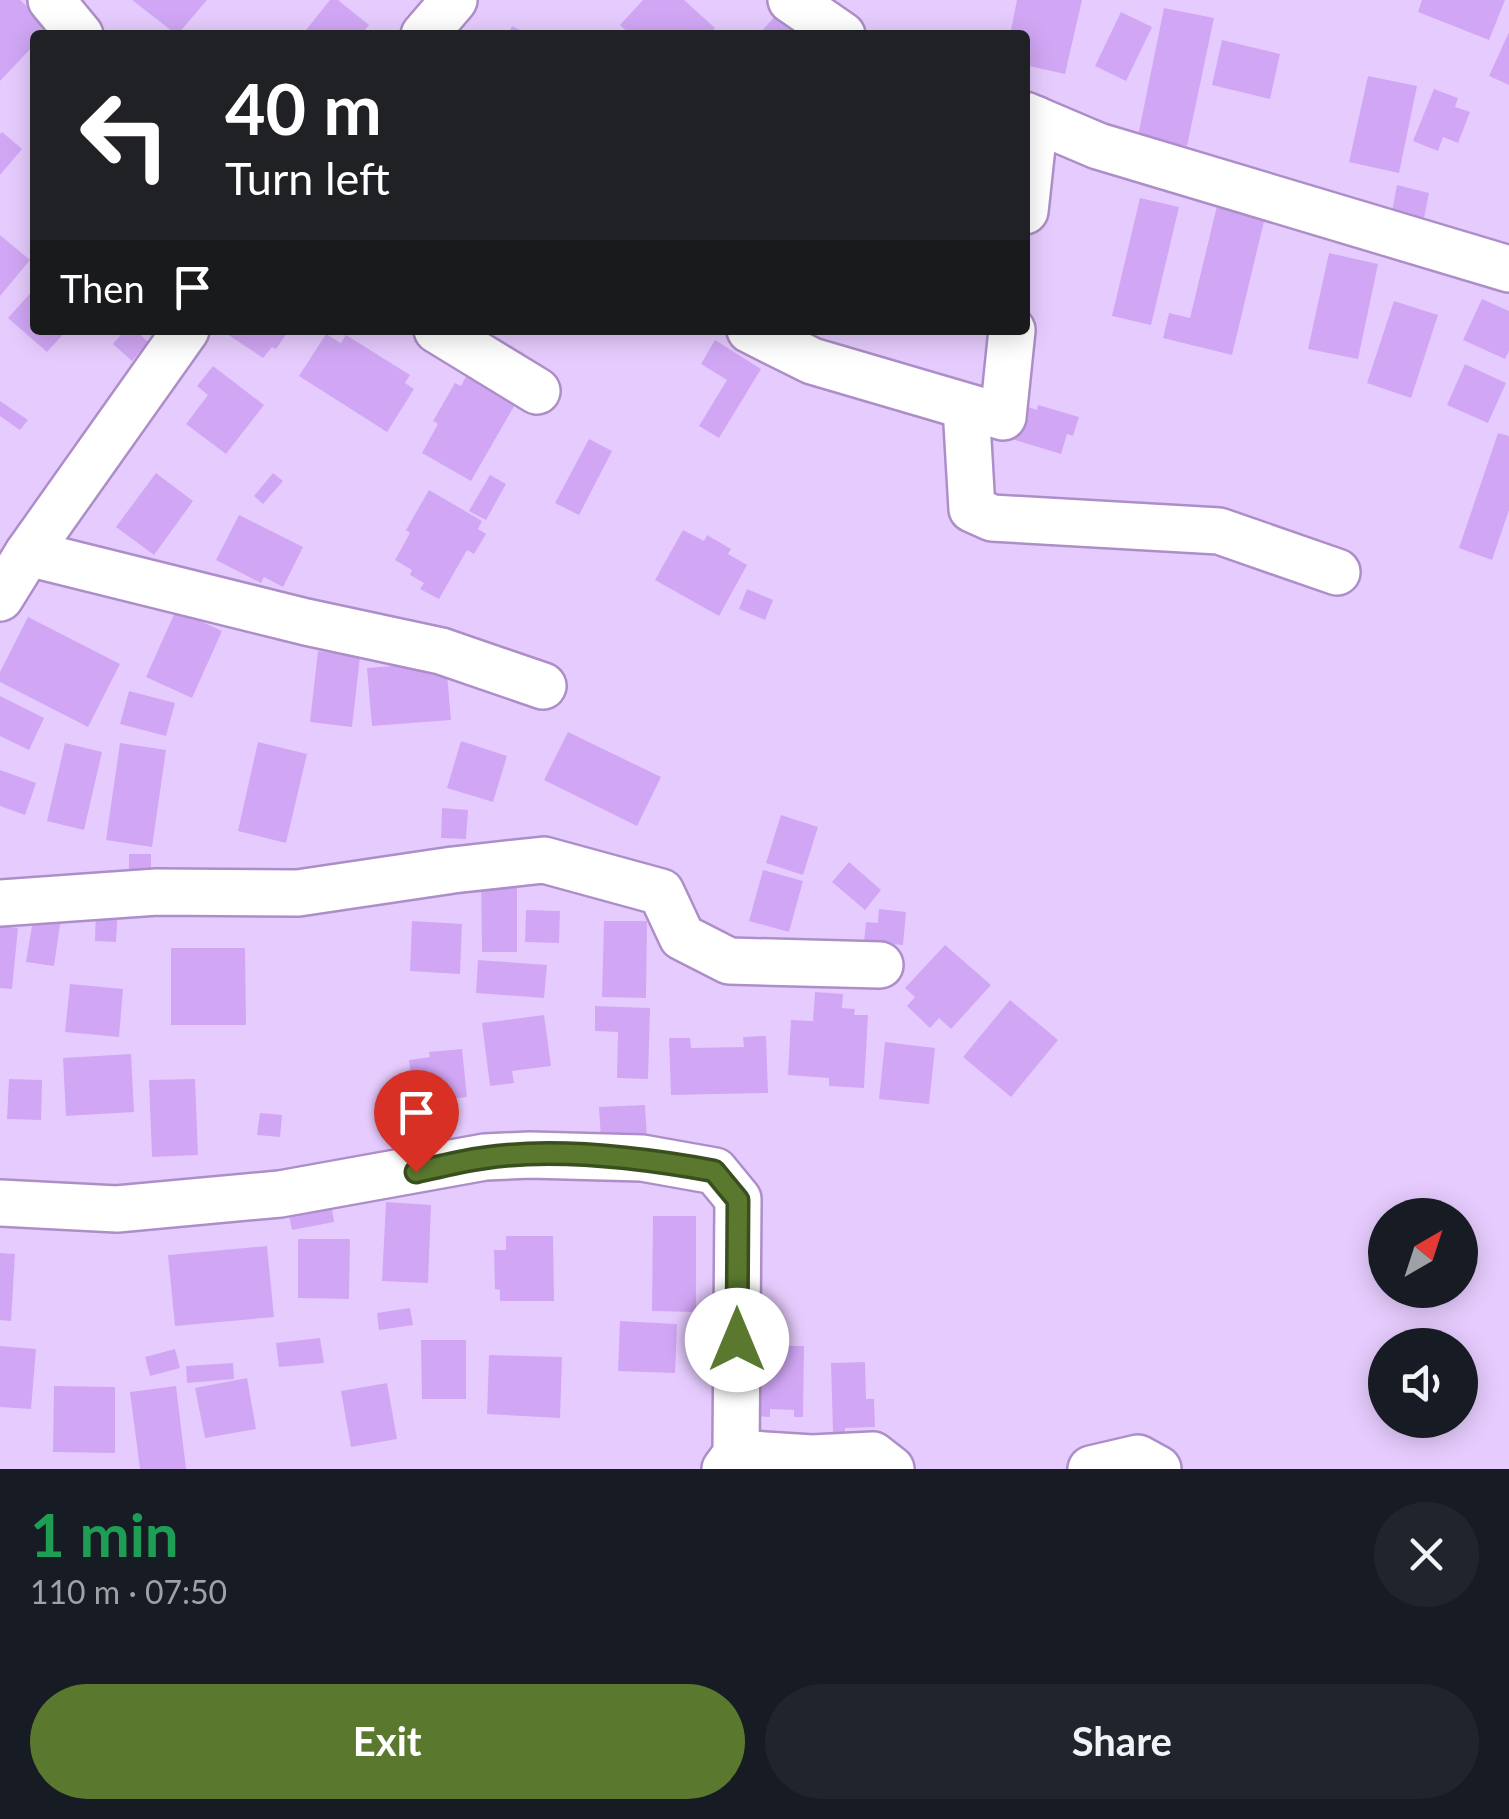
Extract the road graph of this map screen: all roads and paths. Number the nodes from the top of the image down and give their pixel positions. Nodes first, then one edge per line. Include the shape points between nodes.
1 (51, 0) edge
2 (454, 0) edge
3 (792, 0) edge
4 (76, 30) edge
5 (428, 30) edge
6 (835, 30) edge
7 (1030, 117) edge
8 (1509, 269) edge
9 (182, 335) edge
10 (445, 335) edge
11 (760, 335) edge
12 (1011, 335) edge
13 (536, 391) dead end
14 (966, 406) junction
15 (28, 553) junction
16 (1337, 572) dead end
17 (0, 598) edge
18 (543, 686) dead end
19 (0, 903) edge
20 (880, 965) dead end
21 (0, 1203) edge
22 (730, 1461) edge
23 (891, 1469) edge
24 (1091, 1469) edge
25 (1158, 1469) edge

1 - 4 street
2 - 5 street
3 - 6 street
7 - 8 street via 1098,146
9 - 15 street
10 - 13 street
11 - 14 street via 812,361
12 - 14 street via 1003,417
14 - 16 street via 972,509 992,518 1219,531
15 - 17 street
15 - 18 street via 440,651
19 - 20 street via 156,892 298,893 544,860 662,892 682,937 728,961
21 - 22 street via 117,1209 262,1196 530,1155 642,1158 714,1171 738,1200
22 - 23 street via 872,1455
24 - 25 street via 1138,1458

